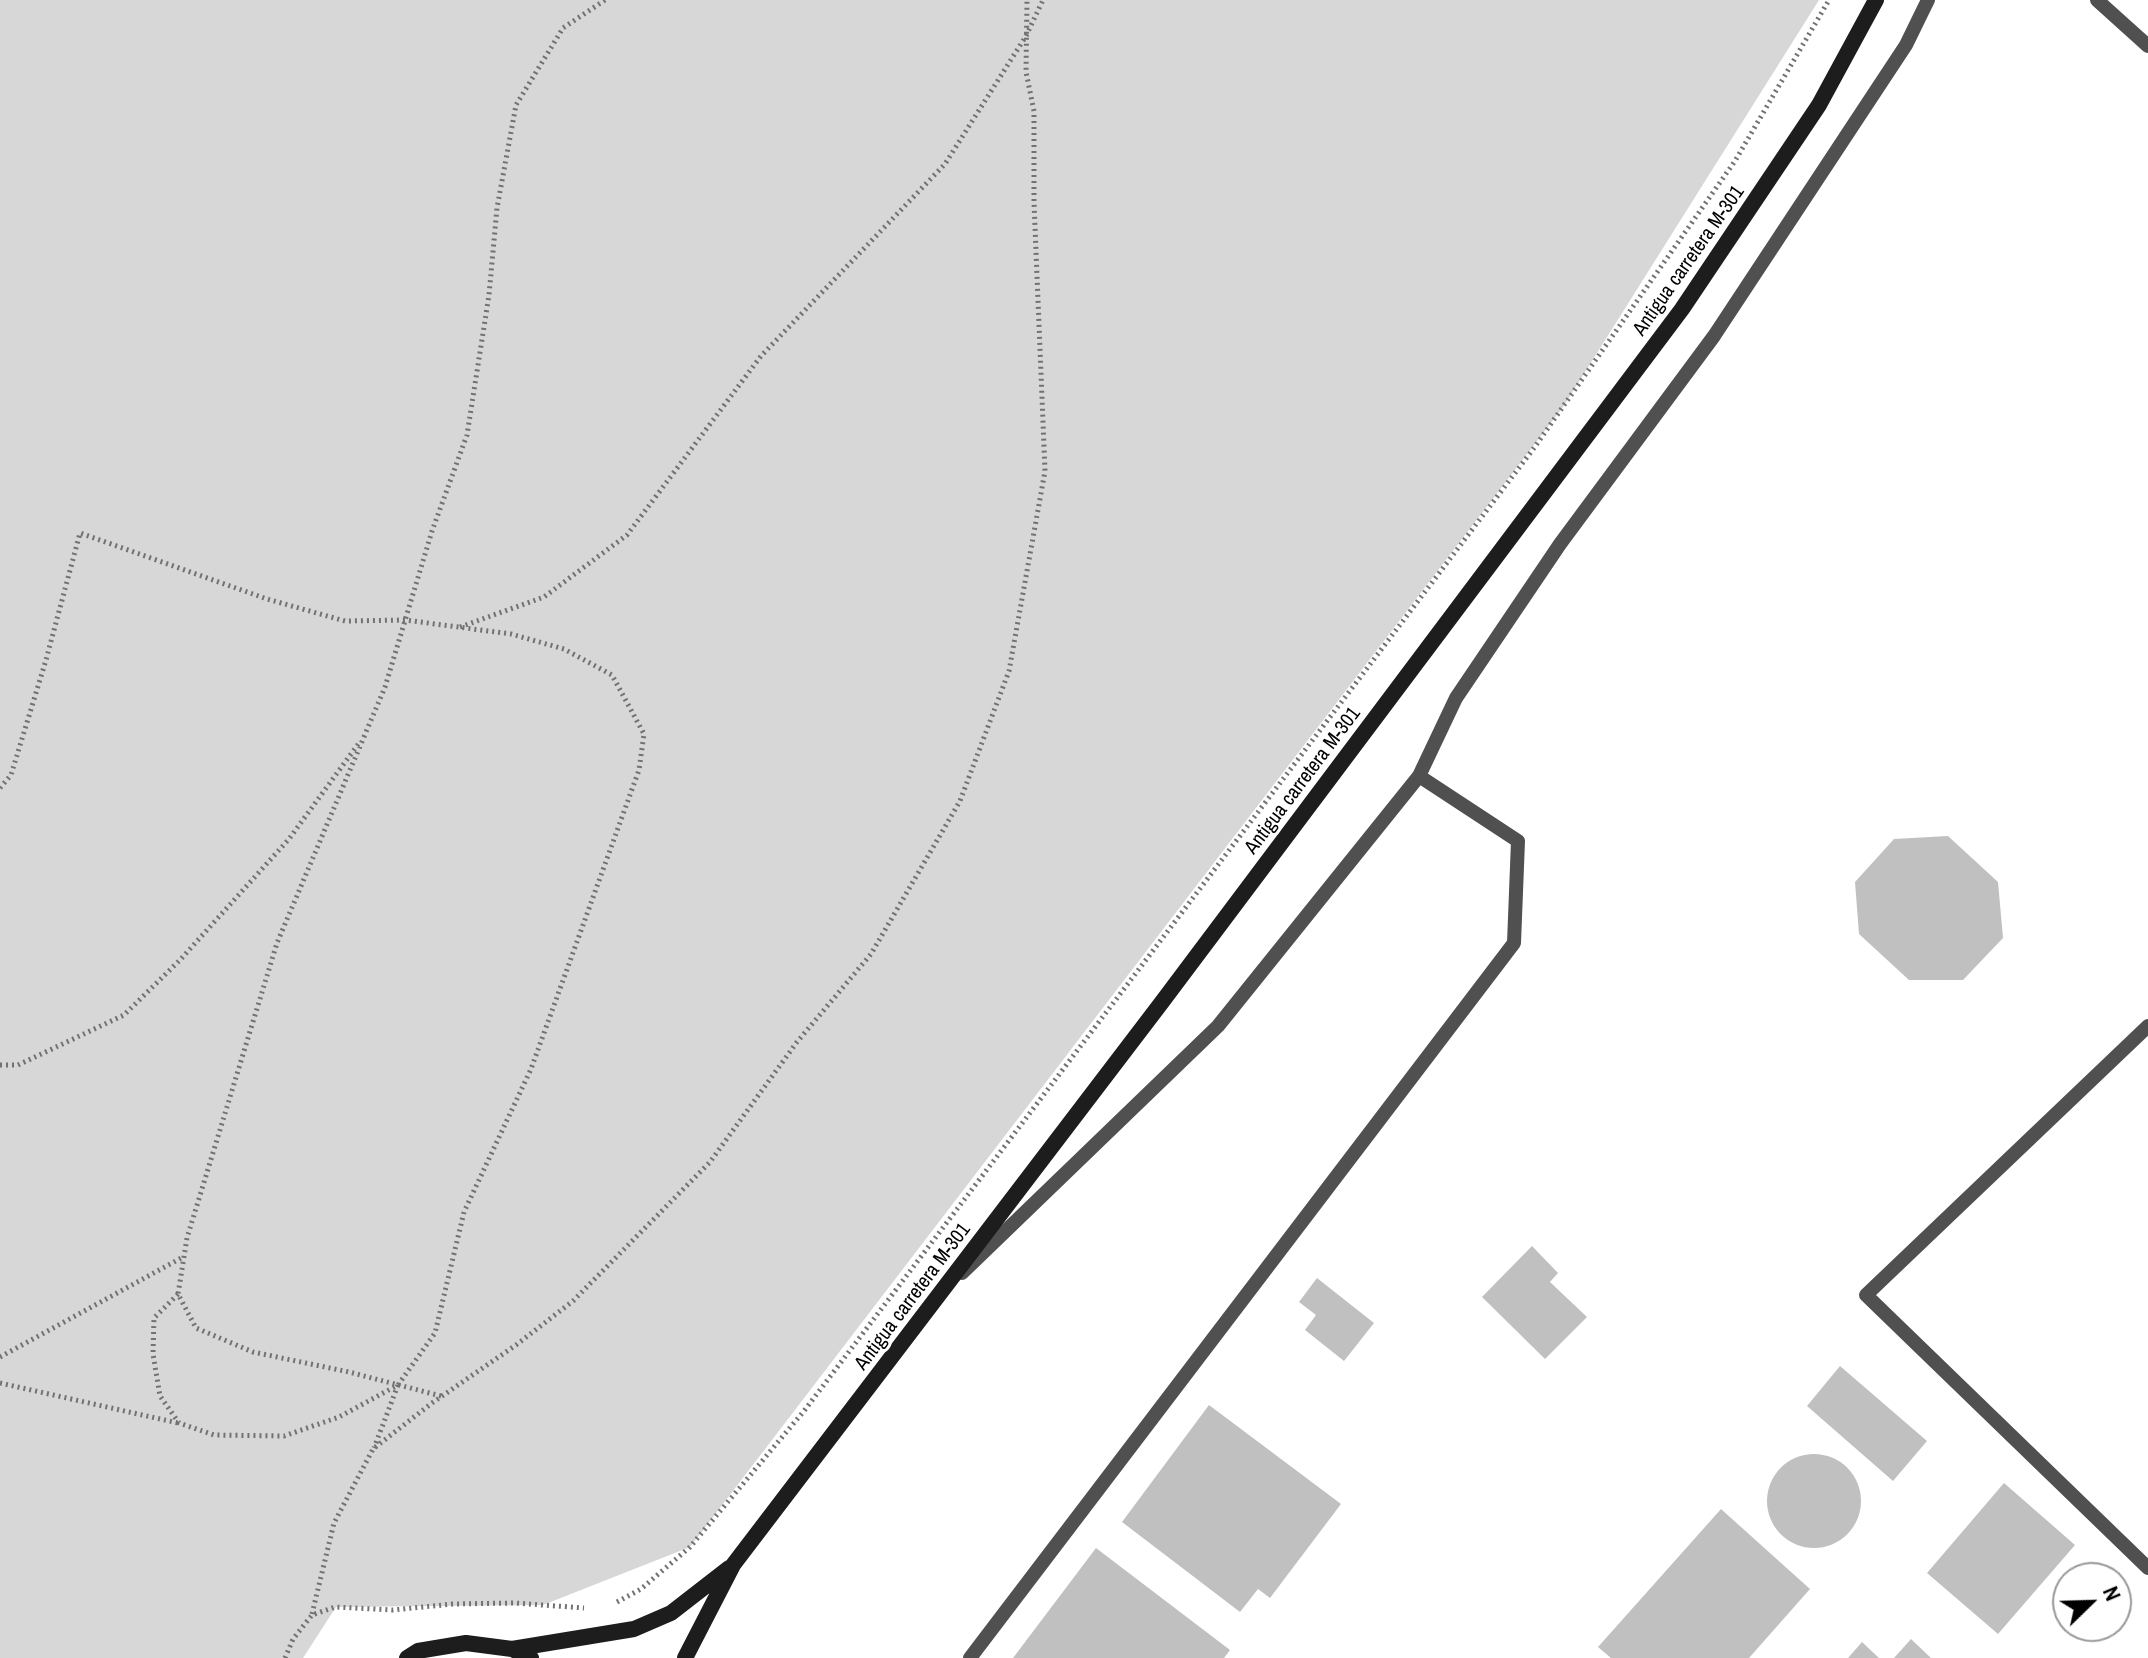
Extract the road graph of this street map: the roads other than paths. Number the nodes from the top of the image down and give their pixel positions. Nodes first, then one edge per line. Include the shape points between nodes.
1 (1876, 0) edge
2 (1928, 0) edge
3 (2097, 0) edge
4 (2148, 46) edge
5 (1419, 776) junction
6 (2148, 1026) edge
7 (942, 1292) junction
8 (733, 1565) junction
9 (2148, 1568) edge
10 (512, 1649) junction
11 (407, 1658) edge
12 (531, 1658) edge
13 (685, 1658) edge
14 (970, 1658) edge

1 - 7 street, Antigua carretera M-301 via 1819,105 1682,309
2 - 5 lane via 1906,45 1714,336 1560,544 1456,698
3 - 4 lane
5 - 7 lane via 1218,1026
5 - 14 lane via 1518,841 1514,943
6 - 9 lane via 1866,1295
7 - 8 street, Antigua carretera M-301
8 - 10 street, Antigua carretera M-301 via 671,1613 634,1629
8 - 13 street, Antigua carretera M-301
10 - 11 street via 466,1643 418,1651
10 - 12 street

